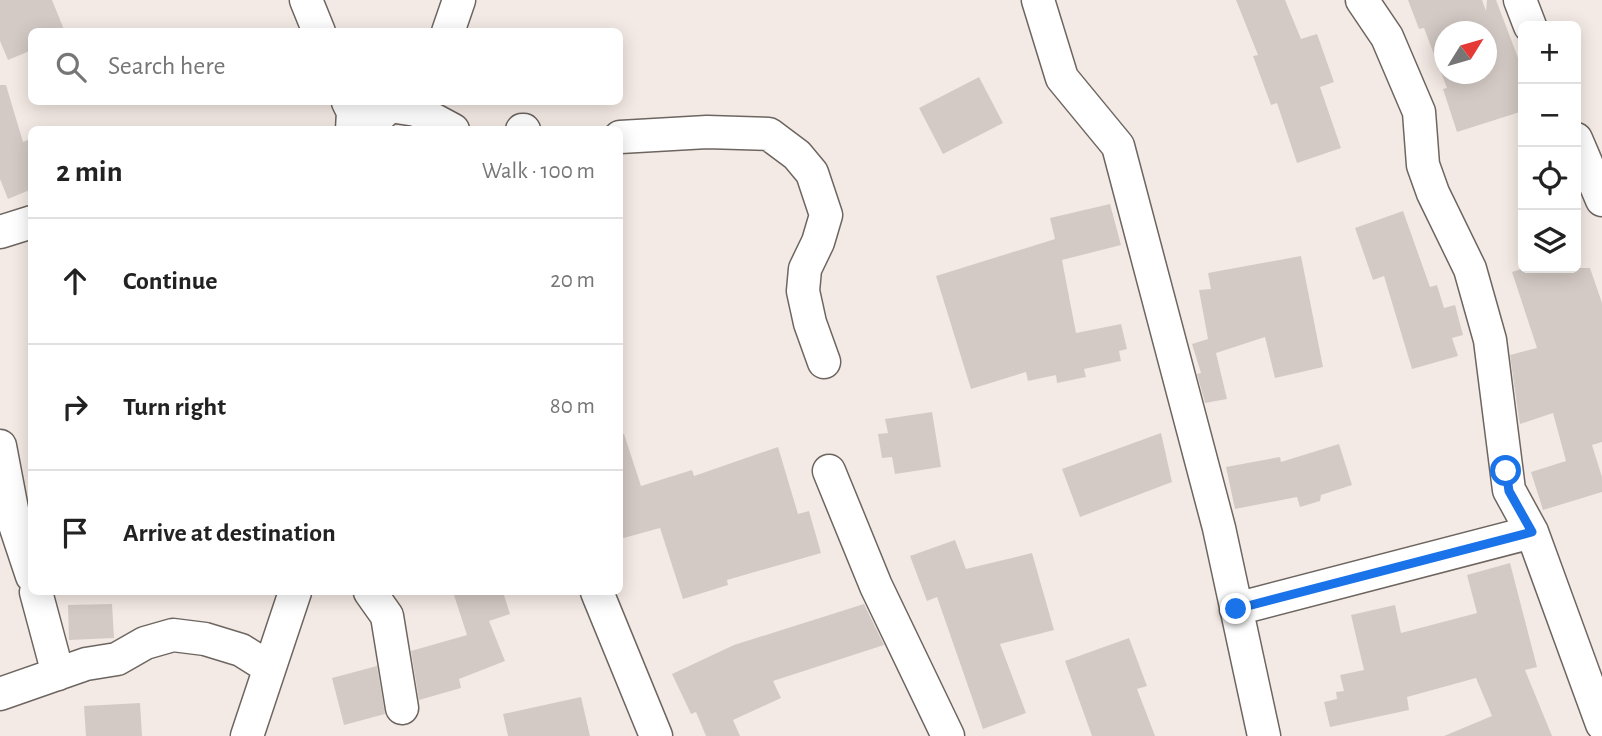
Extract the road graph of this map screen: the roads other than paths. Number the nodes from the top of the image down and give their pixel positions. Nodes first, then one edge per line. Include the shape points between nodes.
1 (306, 0) edge
2 (459, 0) edge
3 (1038, 0) edge
4 (1362, 0) edge
5 (1520, 0) edge
6 (1528, 21) edge
7 (317, 28) edge
8 (449, 28) edge
9 (350, 105) edge
10 (391, 105) edge
11 (396, 105) edge
12 (352, 126) edge
13 (368, 126) edge
14 (446, 126) edge
15 (623, 137) edge
16 (1579, 147) edge
17 (1602, 200) edge
18 (28, 223) edge
19 (0, 232) edge
20 (824, 362) dead end
21 (0, 446) edge
22 (829, 471) dead end
23 (21, 494) edge
24 (1532, 532) junction
25 (28, 564) edge
26 (37, 595) edge
27 (288, 595) edge
28 (372, 595) edge
29 (598, 595) edge
30 (1236, 609) junction
31 (268, 667) junction
32 (58, 674) junction
33 (0, 694) edge
34 (402, 708) dead end
35 (1602, 724) edge
36 (247, 736) edge
37 (656, 736) edge
38 (948, 736) edge
39 (1264, 736) edge

1 - 7 street
2 - 8 street
3 - 30 street via 1062,78 1118,146 1219,528
4 - 24 street via 1387,37 1419,112 1423,164 1470,269 1490,340 1509,491
5 - 6 street
9 - 12 street
10 - 13 street
11 - 14 street
15 - 20 street via 769,134 797,155 812,173 826,215 805,269 803,290
16 - 17 street
18 - 19 street
21 - 23 street
22 - 38 street via 876,586
23 - 25 street via 15,524
24 - 30 street
24 - 35 street
26 - 32 street
27 - 31 street
28 - 34 street via 387,616
29 - 37 street
30 - 39 street
31 - 32 street via 241,650 173,635 145,643 117,659
31 - 36 street
32 - 33 street

